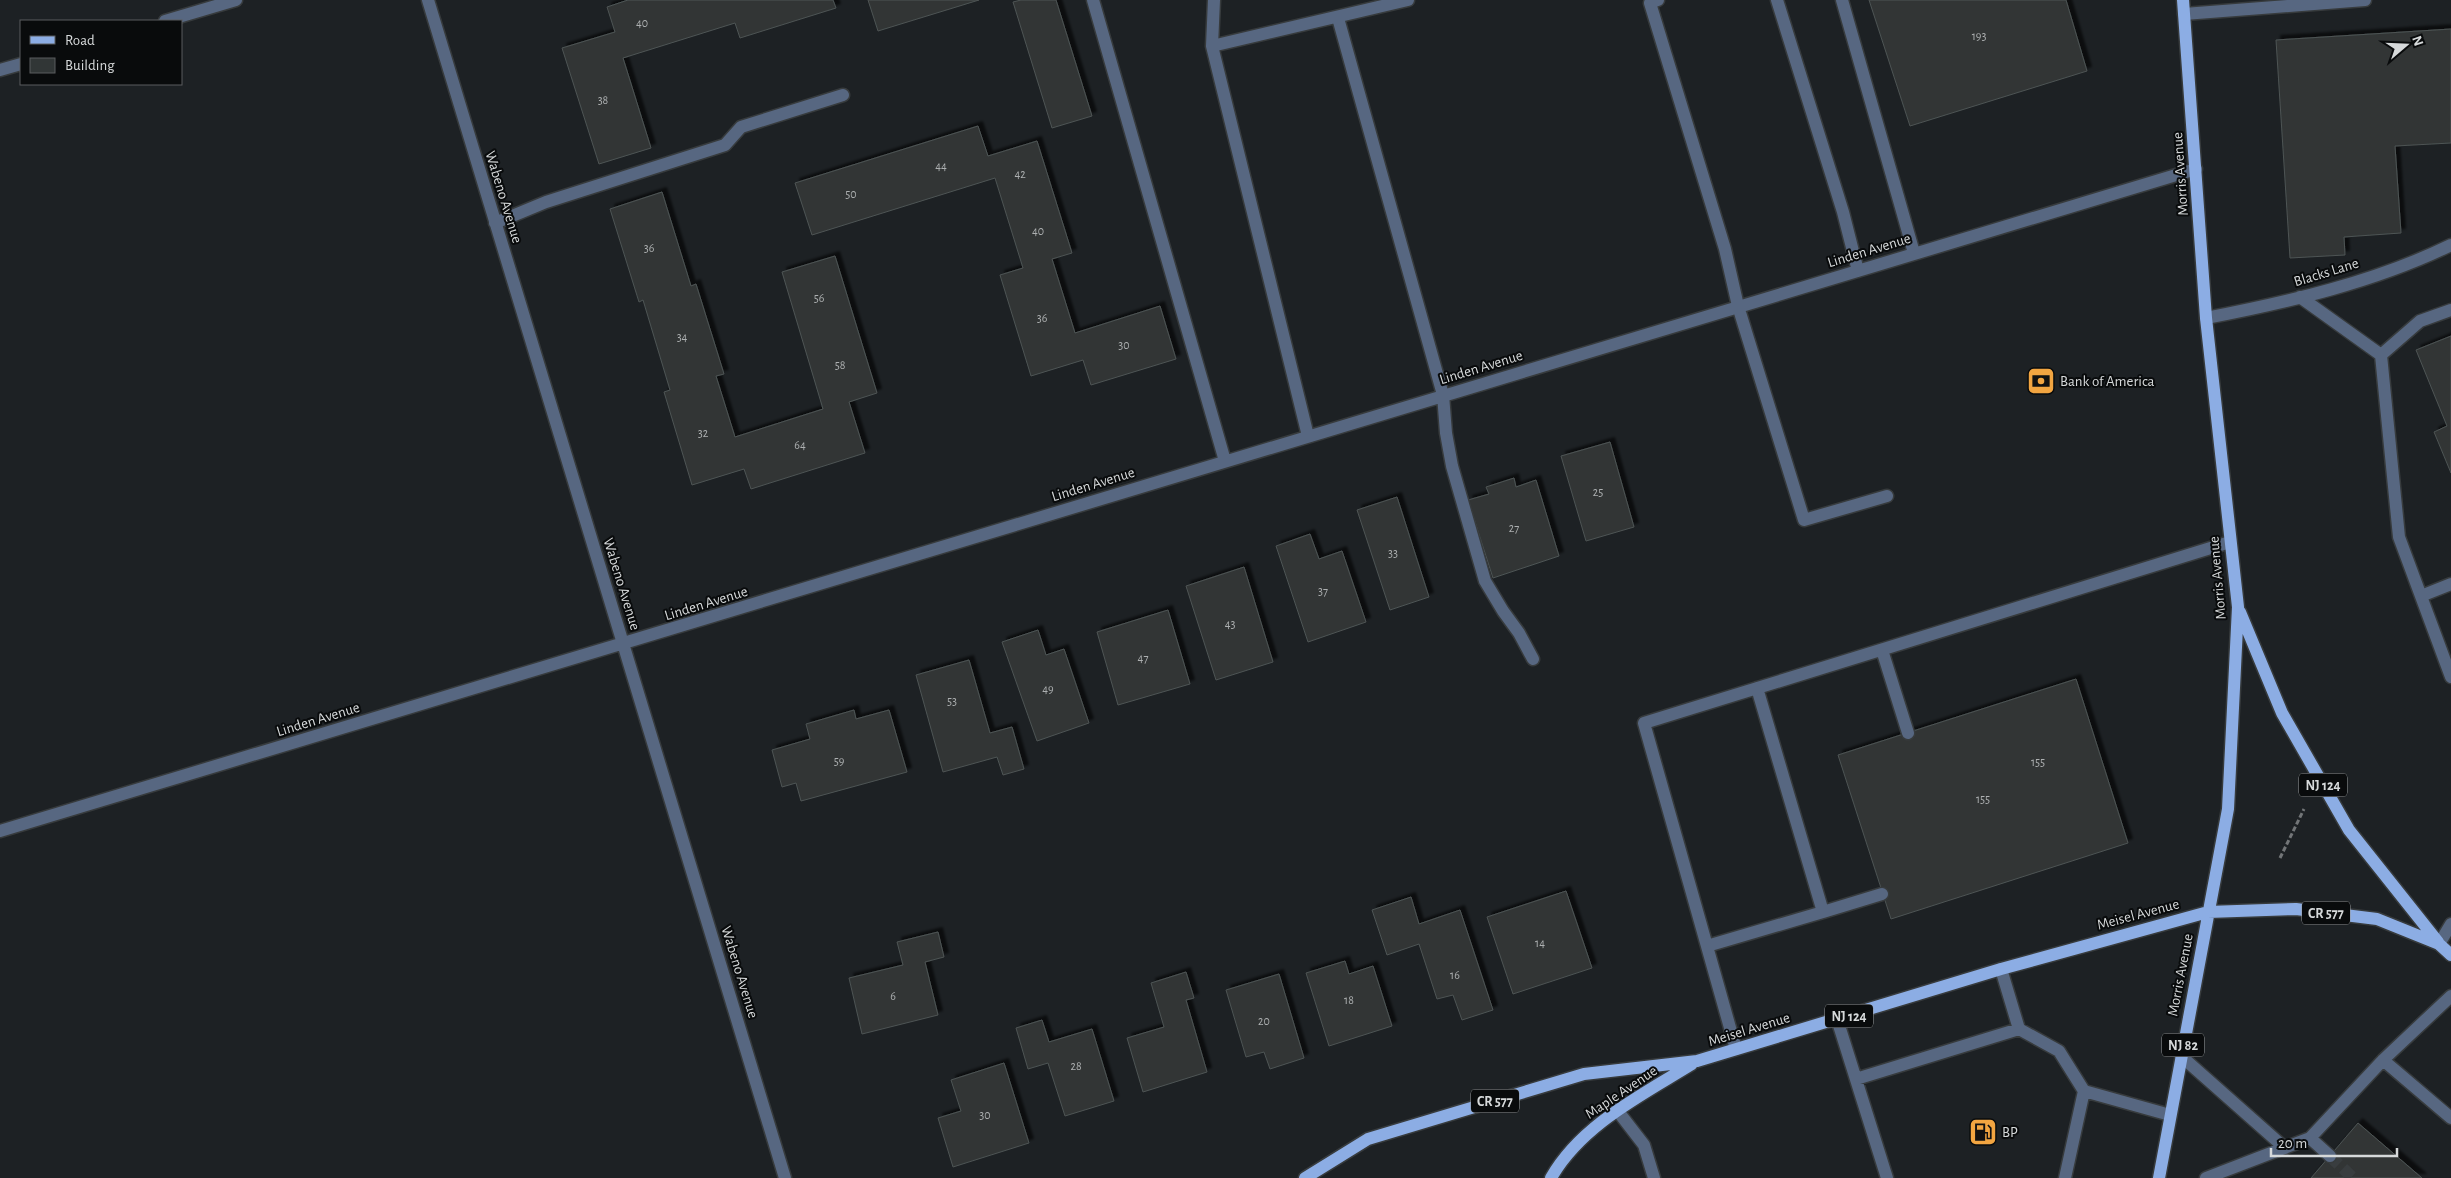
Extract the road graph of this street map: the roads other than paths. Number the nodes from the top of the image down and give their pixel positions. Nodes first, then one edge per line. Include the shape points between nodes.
1 (236, 0) edge
2 (428, 0) edge
3 (1092, 0) edge
4 (1214, 0) edge
5 (1408, 0) edge
6 (1658, 0) edge
7 (1777, 0) edge
8 (1842, 0) edge
9 (2182, 0) edge
10 (2365, 0) edge
11 (2184, 14) junction
12 (1338, 18) junction
13 (167, 20) edge
14 (1212, 46) junction
15 (20, 64) edge
16 (0, 70) edge
17 (843, 95) dead end
18 (2196, 169) junction
19 (495, 223) junction
20 (2451, 245) edge
21 (1914, 254) junction
22 (1858, 271) junction
23 (2300, 297) junction
24 (1738, 306) junction
25 (2451, 310) edge
26 (2206, 318) junction
27 (2381, 355) junction
28 (1443, 395) junction
29 (1308, 436) junction
30 (1225, 461) junction
31 (1887, 496) dead end
32 (2230, 542) junction
33 (2451, 584) edge
34 (2421, 596) junction
35 (2238, 607) junction
36 (624, 644) junction
37 (1882, 650) junction
38 (1533, 659) dead end
39 (2451, 677) edge
40 (1757, 688) junction
41 (1908, 733) dead end
42 (0, 831) edge
43 (1882, 894) dead end
44 (1823, 912) junction
45 (2208, 912) junction
46 (2451, 924) edge
47 (2439, 944) junction
48 (1708, 946) junction
49 (2451, 954) edge
50 (2001, 969) junction
51 (2451, 996) edge
52 (1837, 1019) junction
53 (2019, 1029) junction
54 (1736, 1050) junction
55 (2181, 1056) junction
56 (2383, 1060) junction
57 (1697, 1062) junction
58 (1856, 1079) junction
59 (2084, 1091) junction
60 (1617, 1110) junction
61 (2170, 1115) junction
62 (2451, 1118) edge
63 (2310, 1138) junction
64 (2285, 1148) junction
65 (2330, 1156) tunnel mouth
66 (785, 1178) edge
67 (1305, 1178) edge
68 (1551, 1178) edge
69 (1654, 1178) edge
70 (1887, 1178) edge
71 (2065, 1178) edge
72 (2159, 1178) edge
73 (2206, 1178) edge

1 - 13 street
2 - 19 street, Wabeno Avenue
3 - 30 street
4 - 14 street
5 - 12 street
6 - 24 street via 1650,3 1725,249
7 - 22 street via 1843,212
8 - 21 street
9 - 11 main road, Morris Avenue / NJ 124
10 - 11 street
11 - 18 main road, Morris Avenue / NJ 124
12 - 14 street
12 - 28 street
14 - 29 street
15 - 16 street
17 - 19 street via 741,127 725,145 546,202
18 - 21 street, Linden Avenue
18 - 26 main road, Morris Avenue / NJ 124
19 - 36 street, Wabeno Avenue
20 - 23 street, Blacks Lane via 2427,256
21 - 22 street, Linden Avenue
22 - 24 street, Linden Avenue
23 - 26 street, Blacks Lane
23 - 27 street
24 - 28 street, Linden Avenue
24 - 31 street via 1804,520
25 - 27 street via 2420,321
26 - 32 main road, Morris Avenue / NJ 124
27 - 34 street via 2399,537
28 - 29 street, Linden Avenue
28 - 38 street via 1452,466 1485,581
29 - 30 street, Linden Avenue
30 - 36 street, Linden Avenue
32 - 35 main road, Morris Avenue / NJ 124
32 - 37 street
33 - 34 street
34 - 39 street
35 - 45 main road, Morris Avenue / NJ 124 via 2228,809
35 - 47 main road, NJ 124 via 2282,713 2349,830
36 - 42 street, Linden Avenue
36 - 66 street, Wabeno Avenue
37 - 40 street
37 - 41 street
40 - 44 street
40 - 48 street via 1644,723
43 - 44 street
44 - 48 street
45 - 47 main road, CR 577 via 2296,909 2376,919
45 - 50 main road, Meisel Avenue / NJ 124
45 - 55 main road, Morris Avenue / NJ 82
46 - 47 street
47 - 49 main road, NJ 124
48 - 54 street
50 - 52 main road, Meisel Avenue / NJ 124
50 - 53 street
51 - 56 street
52 - 54 main road, Meisel Avenue / NJ 124
52 - 58 street
53 - 58 street
53 - 59 street via 2059,1051
54 - 57 main road, Meisel Avenue / NJ 124
55 - 61 main road, Morris Avenue / NJ 82
55 - 64 street
56 - 62 street
56 - 63 street
57 - 60 main road, Maple Avenue / NJ 124
57 - 67 main road, Meisel Avenue / CR 577 via 1574,1077 1368,1139
58 - 70 street
59 - 61 street
59 - 71 street
60 - 68 main road, Maple Avenue / NJ 124 via 1560,1162
60 - 69 street via 1644,1145
61 - 72 main road, Morris Avenue / NJ 82
63 - 64 street
63 - 65 street
64 - 73 street

